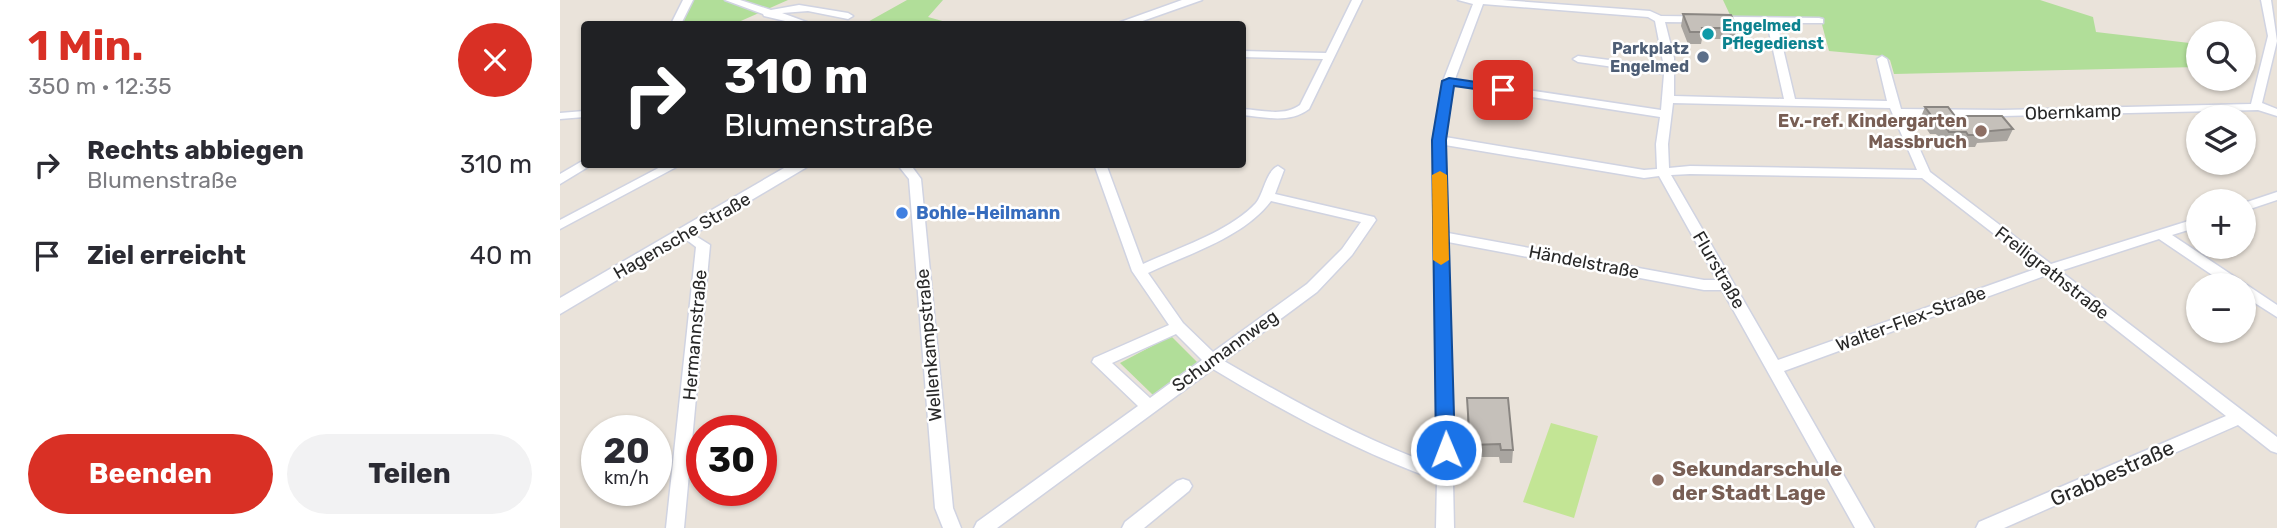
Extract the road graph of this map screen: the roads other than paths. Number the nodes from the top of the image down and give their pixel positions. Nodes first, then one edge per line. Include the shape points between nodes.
1 (688, 0) edge
2 (730, 0) edge
3 (1195, 0) edge
4 (1357, 0) edge
5 (1463, 0) edge
6 (1645, 0) edge
7 (2266, 0) edge
8 (1479, 1) edge
9 (768, 14) junction
10 (848, 16) dead end
11 (1654, 16) junction
12 (678, 21) edge
13 (795, 21) edge
14 (1131, 21) edge
15 (1771, 21) junction
16 (1819, 21) dead end
17 (1246, 54) edge
18 (1328, 56) junction
19 (1578, 59) dead end
20 (1882, 59) dead end
21 (1669, 71) junction
22 (1449, 81) junction
23 (1790, 102) junction
24 (2255, 105) edge
25 (1666, 107) junction
26 (2186, 108) edge
27 (2256, 108) edge
28 (1896, 109) junction
29 (1246, 112) edge
30 (2277, 113) edge
31 (581, 114) edge
32 (560, 116) edge
33 (1439, 140) junction
34 (581, 166) edge
35 (668, 168) edge
36 (797, 168) edge
37 (906, 168) edge
38 (1105, 168) edge
39 (1278, 170) dead end
40 (1664, 174) junction
41 (1925, 174) junction
42 (560, 180) edge
43 (1268, 196) junction
44 (2270, 198) edge
45 (2277, 208) edge
46 (560, 225) edge
47 (2186, 226) edge
48 (686, 234) junction
49 (2161, 234) junction
50 (1441, 237) junction
51 (2047, 270) junction
52 (1139, 271) junction
53 (2219, 273) edge
54 (1727, 285) junction
55 (2256, 297) edge
56 (560, 307) edge
57 (2277, 312) edge
58 (1178, 327) junction
59 (1212, 361) junction
60 (1774, 368) junction
61 (1149, 407) junction
62 (2239, 417) junction
63 (2277, 446) edge
64 (1446, 476) junction
65 (1183, 486) dead end
66 (675, 528) edge
67 (952, 528) edge
68 (984, 528) edge
69 (1131, 528) edge
70 (1445, 528) edge
71 (1865, 528) edge
72 (1985, 528) edge

1 - 12 street
2 - 9 street
3 - 14 street
4 - 18 street
5 - 8 street
6 - 11 street, Flurstraße
7 - 24 street via 2273,36
8 - 11 street
8 - 22 street
9 - 10 street via 800,6
9 - 13 street
11 - 15 street
11 - 21 street, Flurstraße via 1667,42
15 - 16 street
15 - 23 street
17 - 18 street
18 - 29 street via 1299,113
19 - 21 street
20 - 28 street, Freiligrathstraße
21 - 25 street, Flurstraße
22 - 25 street, Obernkamp
22 - 33 street
23 - 25 street, Obernkamp
23 - 28 street, Obernkamp
25 - 40 street, Flurstraße via 1660,144
26 - 28 street, Obernkamp
27 - 30 street, Obernkamp
28 - 41 street, Freiligrathstraße
31 - 32 street
33 - 40 street
33 - 50 street
34 - 42 street
35 - 46 street
36 - 48 street, Hagensche Straße
37 - 67 street, Wellenkampstraße via 915,178 942,495
38 - 52 street
39 - 43 street
40 - 41 street via 1690,170
40 - 54 street, Flurstraße
41 - 51 street, Freiligrathstraße
43 - 52 street via 1232,227
43 - 59 street, Schumannweg via 1369,220 1347,252 1312,288
44 - 45 street
47 - 49 street, Walter-Flex-Straße
48 - 56 street, Hagensche Straße
48 - 66 street, Hermannstraße via 703,246
49 - 51 street, Walter-Flex-Straße
49 - 53 street
50 - 54 street, Händelstraße via 1704,285
50 - 64 street
51 - 60 street, Walter-Flex-Straße
51 - 62 street, Freiligrathstraße
52 - 58 street
54 - 60 street, Flurstraße
55 - 57 street
58 - 59 street
58 - 61 street via 1100,362
59 - 61 street, Schumannweg
59 - 64 street via 1395,458
60 - 71 street, Flurstraße
61 - 68 street, Schumannweg
62 - 63 street, Freiligrathstraße
62 - 72 street, Grabbestraße
64 - 70 street
65 - 69 street

